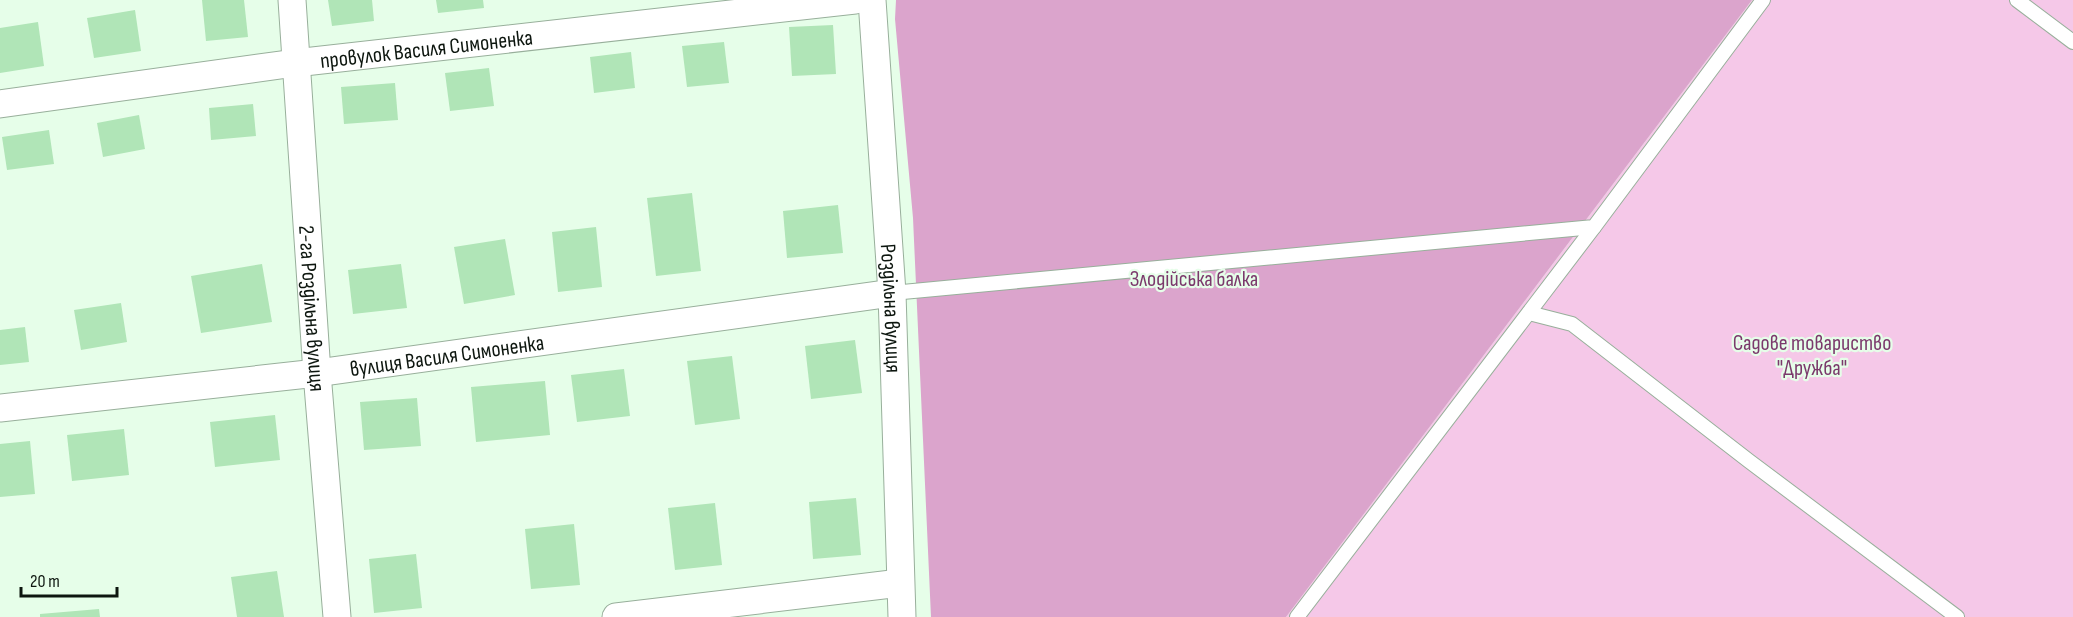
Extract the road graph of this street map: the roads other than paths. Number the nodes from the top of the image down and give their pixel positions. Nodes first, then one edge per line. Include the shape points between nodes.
1 (292, 0) edge
2 (855, 0) edge
3 (872, 0) edge
4 (1763, 0) edge
5 (2017, 0) edge
6 (2073, 42) edge
7 (296, 63) junction
8 (0, 104) edge
9 (1594, 227) junction
10 (892, 292) junction
11 (1529, 313) junction
12 (317, 373) junction
13 (0, 408) edge
14 (900, 583) junction
15 (337, 617) edge
16 (616, 617) edge
17 (902, 617) edge
18 (1298, 617) edge
19 (1957, 617) edge

1 - 7 street, 2-га Роздільна вулиця
2 - 7 street, провулок Василя Симоненка
3 - 10 street, Роздільна вулиця
4 - 9 lane
5 - 6 lane
7 - 8 street, провулок Василя Симоненка
7 - 12 street, 2-га Роздільна вулиця
9 - 10 lane
9 - 11 lane
10 - 12 street, вулиця Василя Симоненка
10 - 14 street, Роздільна вулиця
11 - 18 lane
11 - 19 lane via 1572,324
12 - 13 street, вулиця Василя Симоненка
12 - 15 street, 2-га Роздільна вулиця
14 - 16 street
14 - 17 street, Роздільна вулиця

